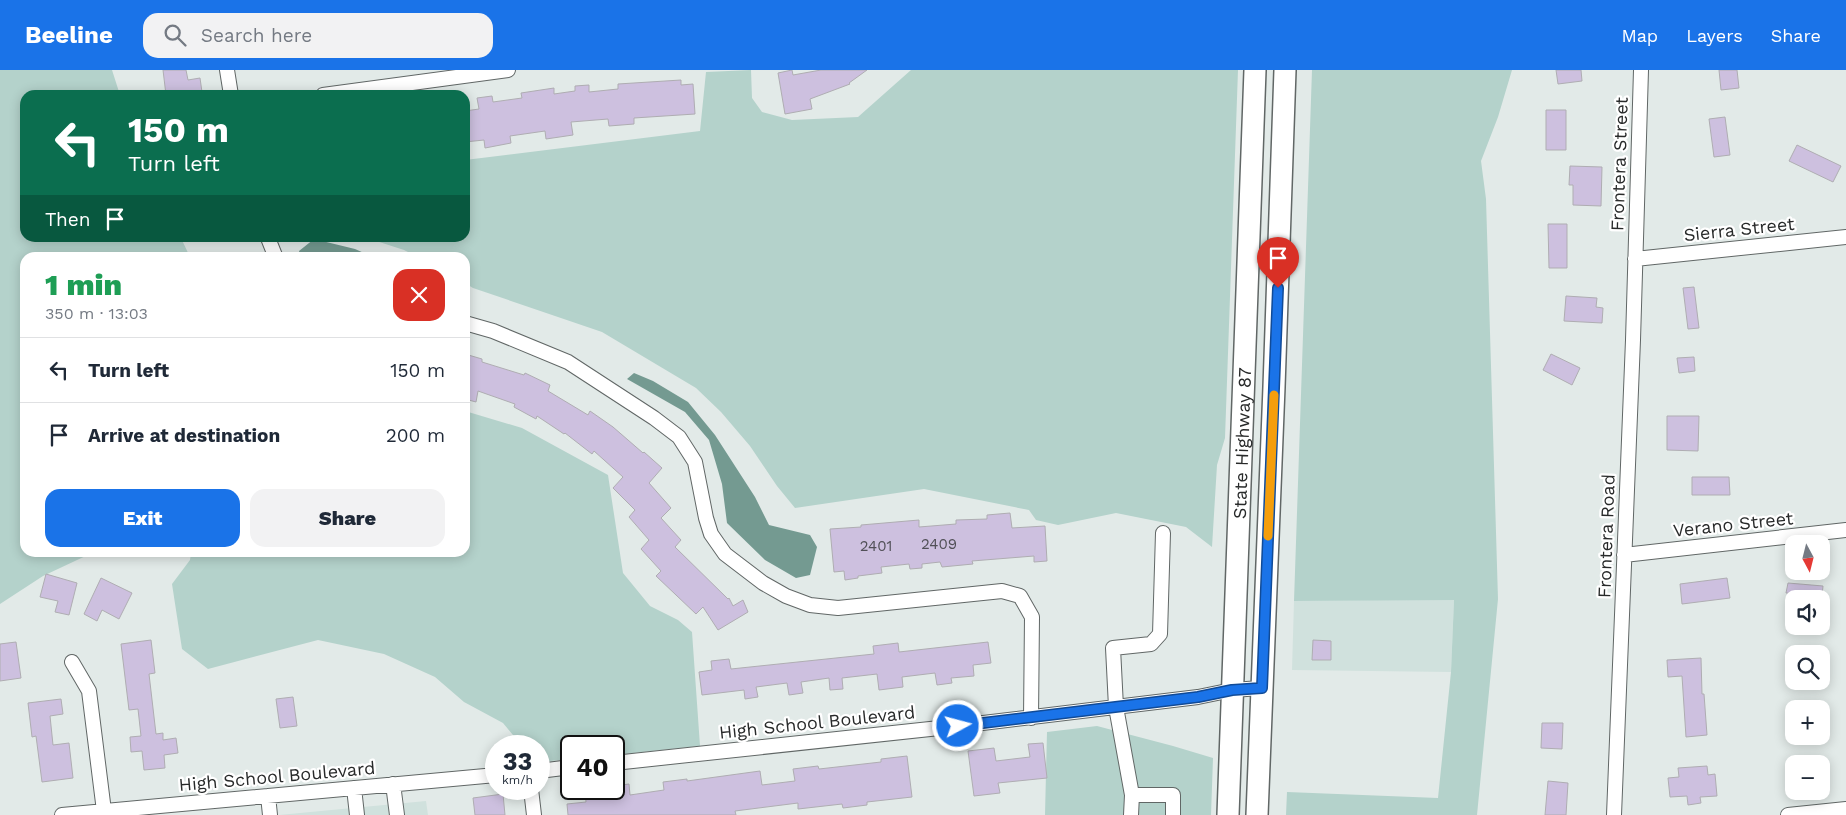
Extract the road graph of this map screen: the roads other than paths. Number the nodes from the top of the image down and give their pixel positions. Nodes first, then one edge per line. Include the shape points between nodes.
1 (227, 70) edge
2 (508, 70) edge
3 (1285, 70) edge
4 (1641, 70) edge
5 (1256, 75) edge
6 (230, 90) edge
7 (360, 90) edge
8 (1846, 237) edge
9 (1635, 259) junction
10 (470, 325) edge
11 (1846, 530) edge
12 (1163, 533) dead end
13 (1624, 555) junction
14 (72, 662) dead end
15 (1262, 688) junction
16 (1232, 690) junction
17 (1116, 707) junction
18 (1031, 718) junction
19 (625, 762) edge
20 (485, 775) edge
21 (393, 784) junction
22 (354, 788) junction
23 (1132, 795) junction
24 (268, 796) junction
25 (533, 800) edge
26 (1846, 809) edge
27 (104, 811) junction
28 (70, 815) edge
29 (270, 815) edge
30 (357, 815) edge
31 (397, 815) edge
32 (534, 815) edge
33 (1131, 815) edge
34 (1173, 815) edge
35 (1228, 815) edge
36 (1257, 815) edge
37 (1614, 815) edge
38 (1788, 815) edge

1 - 6 street
2 - 7 street
3 - 15 highway
4 - 9 street, Frontera Street
5 - 16 highway, State Highway 87
8 - 9 street, Sierra Street
9 - 13 street, Frontera Road
10 - 18 street via 493,331 568,362 679,437 696,462 711,534 725,554 786,596 810,605 838,608 1002,591 1020,596 1032,617
11 - 13 street, Verano Street
12 - 17 street via 1160,634 1151,644 1113,648
13 - 37 street, Frontera Road
14 - 27 street via 89,691
15 - 16 street, High School Boulevard
15 - 36 highway
16 - 17 street, High School Boulevard
16 - 35 highway, State Highway 87
17 - 18 street, High School Boulevard
17 - 23 street
18 - 19 street, High School Boulevard
20 - 21 street, High School Boulevard
21 - 22 street, High School Boulevard
21 - 31 street
22 - 24 street, High School Boulevard
22 - 30 street
23 - 33 street
23 - 34 street via 1173,795
24 - 27 street, High School Boulevard
24 - 29 street
25 - 32 street
26 - 38 street
27 - 28 street, High School Boulevard

